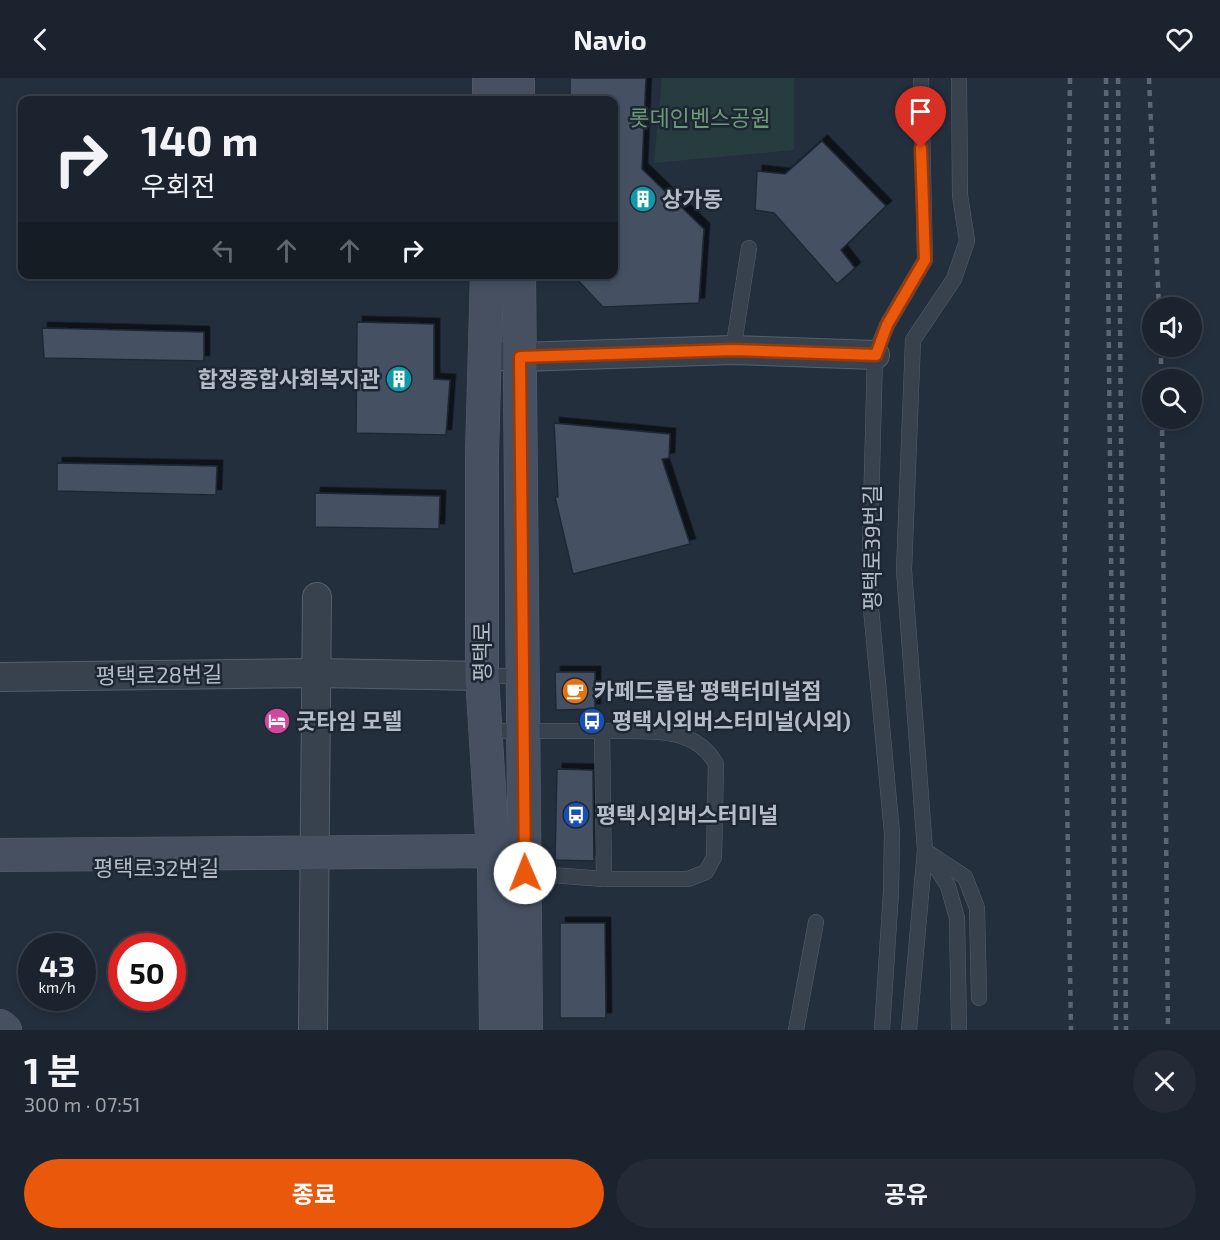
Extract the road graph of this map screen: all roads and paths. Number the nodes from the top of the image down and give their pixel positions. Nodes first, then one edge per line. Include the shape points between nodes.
1 (489, 78) edge
2 (518, 78) edge
3 (921, 78) edge
4 (959, 78) edge
5 (489, 96) edge
6 (518, 96) edge
7 (748, 248) dead end
8 (487, 279) edge
9 (519, 279) edge
10 (733, 350) junction
11 (876, 355) junction
12 (487, 356) junction
13 (520, 357) junction
14 (483, 453) junction
15 (521, 455) junction
16 (317, 597) dead end
17 (318, 673) junction
18 (0, 676) edge
19 (482, 676) junction
20 (523, 676) junction
21 (523, 730) junction
22 (483, 731) junction
23 (602, 731) junction
24 (925, 850) junction
25 (0, 855) edge
26 (314, 862) junction
27 (504, 864) junction
28 (0, 867) edge
29 (604, 879) junction
30 (816, 922) dead end
31 (979, 998) dead end
32 (0, 1026) edge
33 (4, 1030) edge
34 (313, 1030) edge
35 (496, 1030) edge
36 (526, 1030) edge
37 (796, 1030) edge
38 (882, 1030) edge
39 (909, 1030) edge
40 (959, 1030) edge

1 - 5 main road
2 - 6 main road
3 - 11 lane, 평택로39번길 via 925,260 887,325
4 - 24 lane via 960,195 967,241 954,279 913,340 904,570
7 - 10 lane
8 - 12 main road, 평택로
9 - 13 main road, 평택로
10 - 11 street
10 - 13 street
11 - 38 lane, 평택로39번길 via 869,587 892,833
12 - 13 street
12 - 14 main road, 평택로
13 - 15 main road, 평택로
14 - 15 street
14 - 19 main road, 평택로
15 - 20 main road, 평택로
16 - 17 street
17 - 18 street, 평택로28번길
17 - 19 street, 평택로28번길
17 - 26 street
19 - 20 lane
19 - 22 main road, 평택로
20 - 21 main road, 평택로
21 - 22 lane
21 - 23 lane
21 - 27 main road, 평택로
22 - 27 main road, 평택로
23 - 29 lane
23 - 29 lane via 676,732 710,752 716,764 714,857 706,872 688,879
24 - 31 lane via 965,877 977,908
24 - 39 lane
24 - 40 lane via 948,886 957,918
25 - 26 main road
26 - 27 main road, 평택로32번길
26 - 28 main road, 평택로32번길
26 - 34 street
27 - 29 lane
27 - 35 main road, 평택로
27 - 36 main road, 평택로
30 - 37 lane
32 - 33 main road

